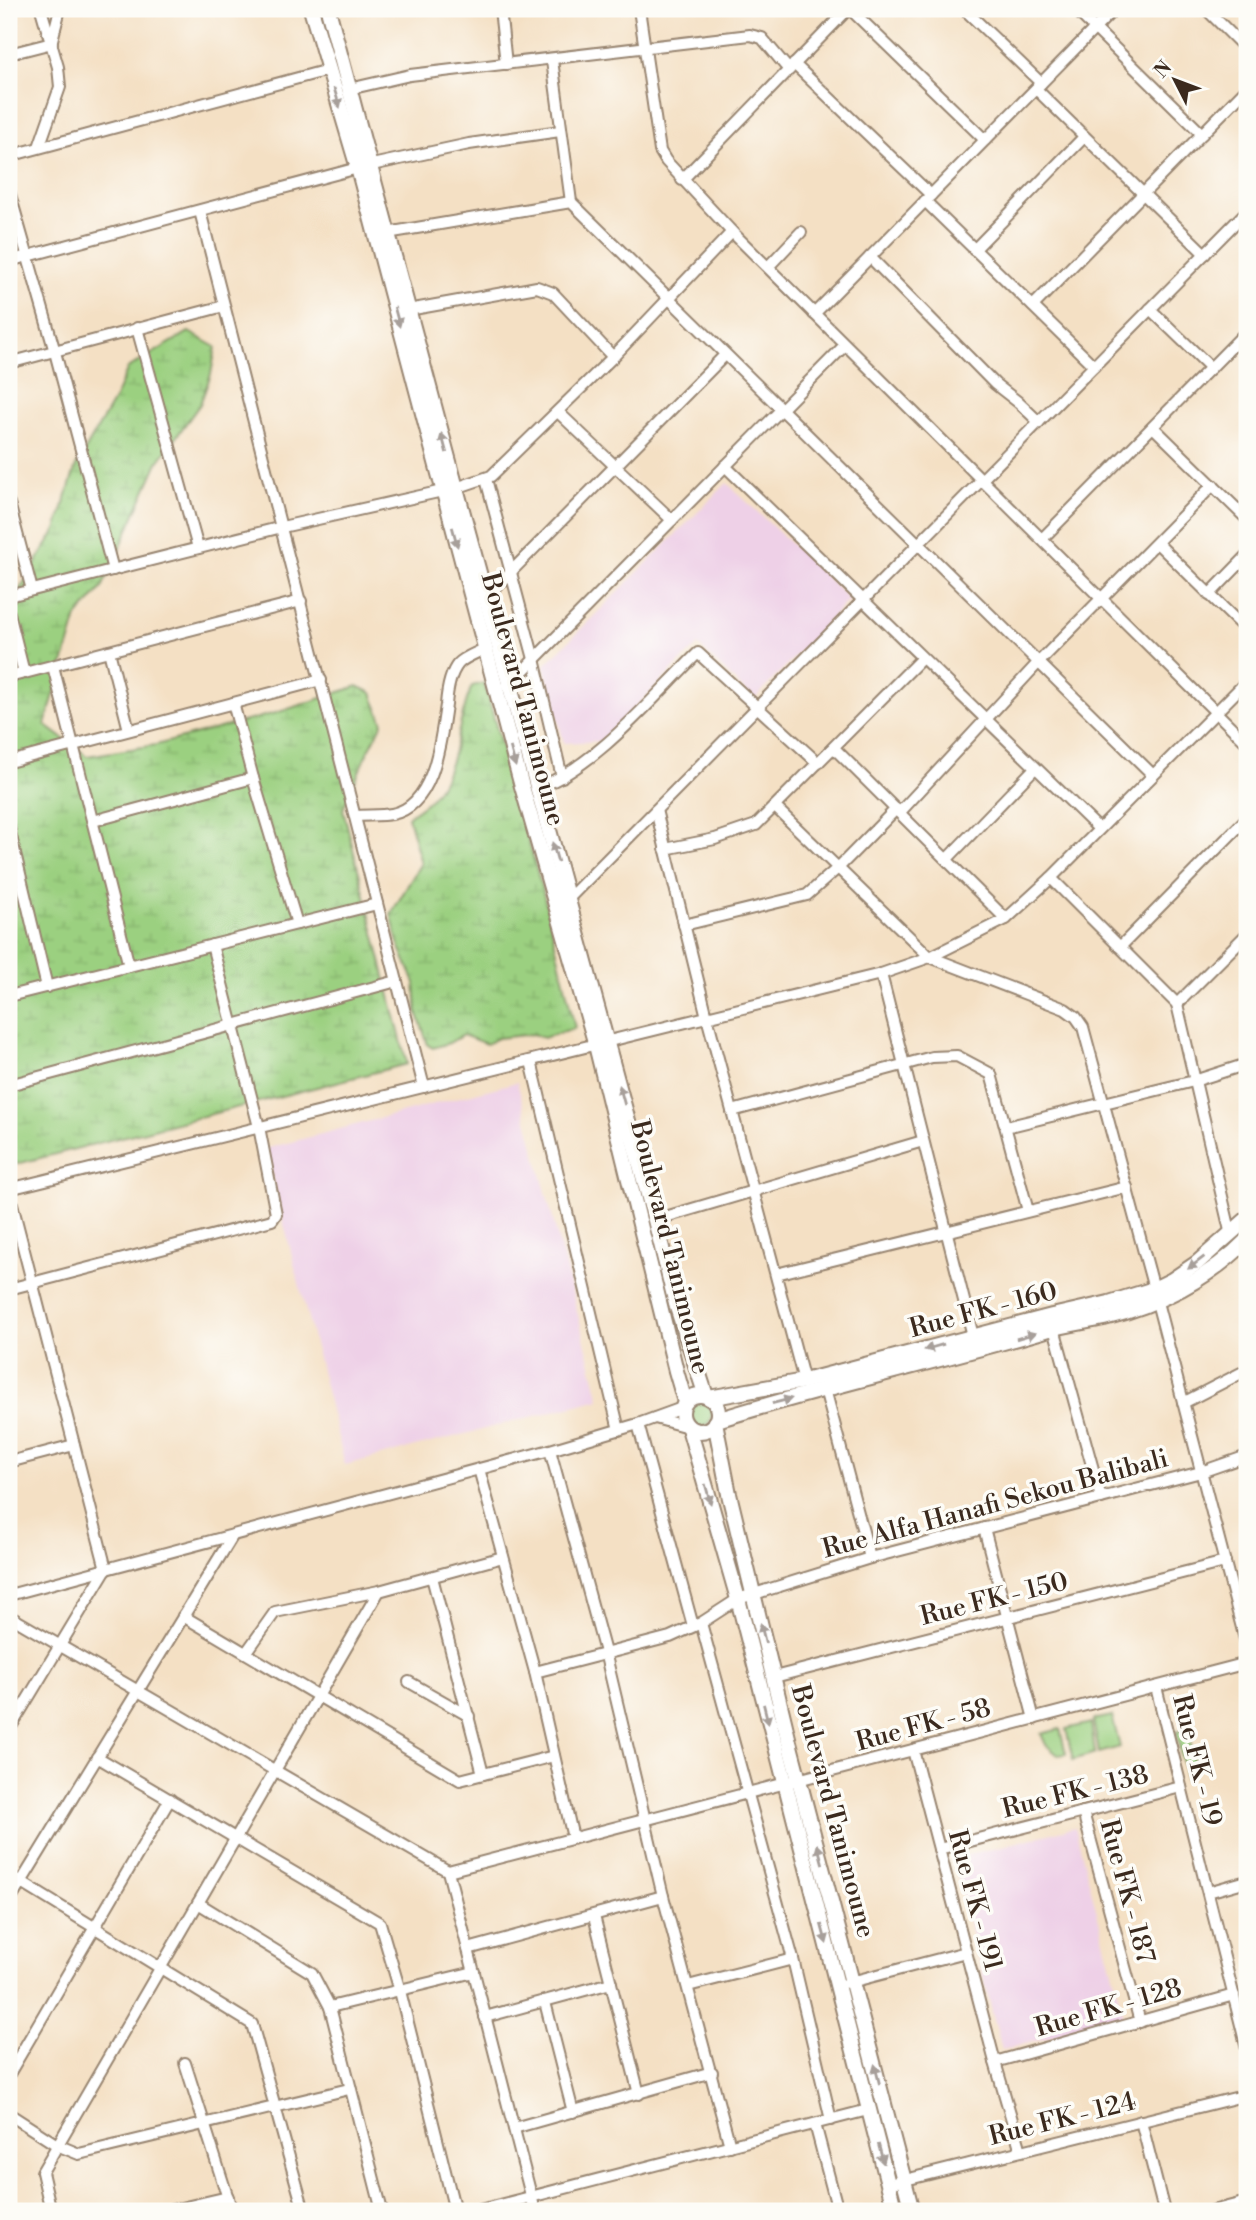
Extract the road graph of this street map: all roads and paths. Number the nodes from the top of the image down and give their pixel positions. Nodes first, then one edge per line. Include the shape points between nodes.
1 (41, 9) edge
2 (60, 9) edge
3 (311, 9) edge
4 (328, 9) edge
5 (500, 9) edge
6 (639, 9) edge
7 (846, 9) edge
8 (964, 9) edge
9 (1075, 9) edge
10 (1114, 9) edge
11 (1206, 9) edge
12 (1095, 29) junction
13 (52, 43) junction
14 (643, 48) junction
15 (1247, 50) edge
16 (9, 54) edge
17 (552, 60) junction
18 (506, 64) junction
19 (792, 67) junction
20 (328, 70) junction
21 (1038, 86) junction
22 (1247, 88) edge
23 (349, 89) junction
24 (560, 131) junction
25 (1202, 134) junction
26 (1084, 137) junction
27 (985, 140) junction
28 (39, 147) junction
29 (9, 156) edge
30 (364, 167) junction
31 (682, 180) junction
32 (9, 191) edge
33 (1142, 195) junction
34 (928, 198) junction
35 (570, 202) junction
36 (200, 211) junction
37 (1247, 211) edge
38 (732, 232) junction
39 (801, 232) dead end
40 (387, 233) junction
41 (974, 250) junction
42 (1205, 254) junction
43 (27, 256) junction
44 (870, 257) junction
45 (9, 261) edge
46 (768, 267) junction
47 (669, 299) junction
48 (223, 306) junction
49 (1033, 306) junction
50 (1150, 309) junction
51 (408, 310) junction
52 (814, 314) junction
53 (138, 328) junction
54 (1247, 331) edge
55 (845, 345) junction
56 (55, 352) junction
57 (725, 355) junction
58 (613, 357) junction
59 (9, 363) edge
60 (1094, 366) junction
61 (1211, 368) junction
62 (780, 410) junction
63 (558, 412) junction
64 (1039, 422) junction
65 (1153, 427) junction
66 (615, 466) junction
67 (725, 466) junction
68 (486, 479) junction
69 (982, 480) junction
70 (1213, 485) junction
71 (449, 490) junction
72 (9, 503) edge
73 (1247, 519) edge
74 (672, 520) junction
75 (282, 527) junction
76 (1042, 538) junction
77 (1157, 543) junction
78 (918, 545) junction
79 (198, 548) junction
80 (1247, 556) edge
81 (113, 569) junction
82 (510, 572) junction
83 (32, 590) junction
84 (1209, 595) junction
85 (9, 596) edge
86 (486, 597) junction
87 (1103, 598) junction
88 (863, 600) junction
89 (301, 601) junction
90 (9, 613) edge
91 (1247, 631) edge
92 (486, 648) junction
93 (109, 651) junction
94 (922, 658) junction
95 (534, 659) junction
96 (1038, 663) junction
97 (53, 666) junction
98 (24, 673) junction
99 (9, 677) edge
100 (321, 680) junction
101 (1247, 681) edge
102 (510, 684) junction
103 (233, 703) junction
104 (758, 706) junction
105 (1215, 711) junction
106 (985, 719) junction
107 (129, 730) junction
108 (1247, 743) edge
109 (73, 744) junction
110 (834, 748) junction
111 (9, 762) edge
112 (818, 763) junction
113 (1035, 768) junction
114 (1152, 774) junction
115 (562, 777) junction
116 (253, 778) junction
117 (537, 788) junction
118 (775, 807) junction
119 (656, 810) junction
120 (898, 810) junction
121 (355, 816) junction
122 (1247, 818) edge
123 (93, 821) junction
124 (9, 828) edge
125 (1099, 829) junction
126 (665, 849) junction
127 (947, 859) junction
128 (839, 867) junction
129 (1051, 878) junction
130 (21, 880) junction
131 (9, 884) edge
132 (569, 898) junction
133 (377, 904) junction
134 (1006, 919) junction
135 (297, 924) junction
136 (684, 925) junction
137 (1247, 934) edge
138 (212, 946) junction
139 (1120, 947) junction
140 (930, 957) junction
141 (129, 966) junction
142 (881, 974) junction
143 (397, 981) junction
144 (47, 987) junction
145 (9, 996) edge
146 (1177, 1004) junction
147 (707, 1017) junction
148 (233, 1025) junction
149 (601, 1044) junction
150 (531, 1061) junction
151 (1247, 1064) edge
152 (904, 1066) junction
153 (1194, 1081) junction
154 (9, 1085) edge
155 (424, 1087) junction
156 (1103, 1102) junction
157 (732, 1111) junction
158 (260, 1127) junction
159 (1006, 1127) junction
160 (923, 1141) junction
161 (1127, 1187) junction
162 (9, 1190) edge
163 (754, 1191) junction
164 (1028, 1211) junction
165 (1247, 1219) edge
166 (655, 1220) junction
167 (947, 1231) junction
168 (1231, 1235) junction
169 (1247, 1240) edge
170 (776, 1274) junction
171 (32, 1283) junction
172 (1174, 1286) junction
173 (9, 1289) edge
174 (1155, 1295) junction
175 (1054, 1328) junction
176 (973, 1336) junction
177 (1247, 1370) edge
178 (804, 1381) junction
179 (825, 1389) junction
180 (707, 1397) junction
181 (1183, 1403) junction
182 (684, 1405) junction
183 (655, 1418) junction
184 (716, 1421) junction
185 (638, 1424) junction
186 (689, 1428) junction
187 (619, 1430) junction
188 (74, 1445) junction
189 (550, 1450) junction
190 (1247, 1456) edge
191 (9, 1462) edge
192 (479, 1469) junction
193 (1201, 1472) junction
194 (1101, 1498) junction
195 (984, 1528) junction
196 (233, 1535) junction
197 (503, 1557) junction
198 (870, 1558) junction
199 (1225, 1562) junction
200 (106, 1569) junction
201 (432, 1577) junction
202 (379, 1591) junction
203 (754, 1594) junction
204 (9, 1595) edge
205 (738, 1599) junction
206 (9, 1616) edge
207 (183, 1616) junction
208 (1007, 1618) junction
209 (697, 1625) junction
210 (59, 1646) junction
211 (1247, 1647) edge
212 (246, 1653) junction
213 (606, 1656) junction
214 (1247, 1663) edge
215 (535, 1672) junction
216 (774, 1677) junction
217 (410, 1682) dead end
218 (1156, 1687) junction
219 (138, 1691) junction
220 (318, 1696) junction
221 (469, 1716) junction
222 (1034, 1718) junction
223 (9, 1730) edge
224 (913, 1750) junction
225 (97, 1756) junction
226 (554, 1756) junction
227 (275, 1771) junction
228 (483, 1774) junction
229 (800, 1779) junction
230 (785, 1783) junction
231 (1181, 1787) junction
232 (747, 1793) junction
233 (170, 1799) junction
234 (1083, 1812) junction
235 (645, 1819) junction
236 (236, 1838) junction
237 (573, 1838) junction
238 (939, 1849) junction
239 (448, 1871) junction
240 (9, 1875) edge
241 (1247, 1881) edge
242 (21, 1882) junction
243 (1208, 1892) junction
244 (663, 1896) junction
245 (9, 1902) edge
246 (198, 1903) junction
247 (594, 1916) junction
248 (94, 1929) junction
249 (468, 1949) junction
250 (966, 1952) junction
251 (793, 1959) junction
252 (160, 1968) junction
253 (474, 1972) junction
254 (854, 1982) junction
255 (611, 1983) junction
256 (838, 1985) junction
257 (688, 1986) junction
258 (400, 1991) junction
259 (1234, 1995) junction
260 (545, 2002) junction
261 (330, 2007) junction
262 (485, 2017) junction
263 (1140, 2022) junction
264 (1247, 2049) edge
265 (995, 2062) junction
266 (185, 2063) dead end
267 (712, 2072) junction
268 (9, 2074) edge
269 (349, 2089) junction
270 (639, 2094) junction
271 (1247, 2095) edge
272 (276, 2107) junction
273 (869, 2110) junction
274 (573, 2112) junction
275 (9, 2114) edge
276 (831, 2120) junction
277 (1141, 2121) junction
278 (205, 2124) junction
279 (815, 2124) junction
280 (514, 2129) junction
281 (57, 2145) junction
282 (730, 2146) junction
283 (1021, 2151) junction
284 (904, 2180) junction
285 (888, 2184) junction
286 (228, 2197) junction
287 (531, 2197) junction
288 (1247, 2202) edge
289 (51, 2211) edge
290 (168, 2211) edge
291 (232, 2211) edge
292 (304, 2211) edge
293 (382, 2211) edge
294 (455, 2211) edge
295 (476, 2211) edge
296 (535, 2211) edge
297 (838, 2211) edge
298 (895, 2211) edge
299 (912, 2211) edge
300 (1164, 2211) edge
301 (1212, 2211) edge

1 - 13 street
2 - 13 street
3 - 20 main road, Boulevard Tanimoune
4 - 23 main road, Boulevard Tanimoune
5 - 18 street
6 - 14 street
7 - 19 street
7 - 27 street
8 - 21 street
9 - 12 street
10 - 12 street
11 - 15 street
12 - 21 street
12 - 25 street
13 - 16 street
13 - 28 street via 60,87
14 - 17 street
14 - 19 street via 756,36
14 - 31 street via 660,153
17 - 18 street
17 - 24 street
18 - 23 street via 402,76
19 - 31 street
19 - 34 street
20 - 28 street
20 -> 30 main road, Boulevard Tanimoune
21 - 26 street
21 - 27 street
22 - 25 street
23 - 30 main road, Boulevard Tanimoune
24 - 30 street via 469,144
24 - 35 street
25 - 33 street
26 - 33 street
26 - 41 street
27 - 34 street
28 - 29 street
30 - 36 street
30 - 40 main road, Boulevard Tanimoune
30 -> 71 main road, Boulevard Tanimoune
31 - 38 street
32 - 43 street
33 - 42 street
33 - 49 street
34 - 41 street
34 - 44 street
35 - 40 street
35 - 47 street
36 - 43 street
36 - 48 street
37 - 42 street
38 - 46 street
38 - 47 street
39 - 46 street
40 - 51 main road, Boulevard Tanimoune
41 - 49 street
42 - 50 street
43 - 45 street
43 - 56 street
44 - 52 street
44 - 64 street via 995,384
46 - 52 street
47 - 57 street
47 - 58 street
48 - 53 street
48 - 75 street
49 - 60 street
50 - 60 street
50 - 61 street
51 - 58 street via 537,287 553,293
71 -> 51 main road, Boulevard Tanimoune
52 - 55 street
53 - 56 street
53 - 79 street
54 - 61 street
55 - 62 street
55 - 69 street
56 - 59 street
56 - 81 street
57 - 62 street
57 - 66 street
58 - 63 street
60 - 64 street
61 - 65 street
62 - 67 street
62 - 78 street
63 - 66 street
63 - 68 street
64 - 69 street
65 - 70 street
65 - 76 street
66 - 74 street
66 - 82 street
67 - 74 street
67 - 88 street
68 - 71 street
68 - 82 street
69 - 76 street
69 - 78 street
70 - 73 street
70 - 77 street
71 - 75 street
71 - 86 main road, Boulevard Tanimoune
71 -> 92 main road, Boulevard Tanimoune
72 - 83 street
74 - 95 street
75 - 79 street
75 - 89 street
76 - 87 street
77 - 84 street
77 - 87 street
78 - 88 street
78 - 96 street
79 - 81 street
80 - 84 street
81 - 83 street
82 - 86 street
82 - 95 street
83 - 85 street
84 - 91 street
86 - 102 main road, Boulevard Tanimoune
87 - 96 street
87 - 105 street
88 - 94 street
88 - 104 street
89 - 93 street
89 - 100 street
90 - 98 street
92 - 121 street via 459,662 453,672 433,774 425,788 394,814
92 -> 149 main road, Boulevard Tanimoune via 520,783
93 - 97 street
93 - 107 street
94 - 106 street
94 - 110 street
95 - 102 street
95 - 115 street
96 - 106 street
96 - 114 street
97 - 98 street
97 - 109 street
98 - 99 street
100 - 103 street
100 - 121 street
101 - 105 street
102 - 117 main road, Boulevard Tanimoune
103 - 107 street
103 - 116 street
104 - 112 street
104 - 115 street via 698,653 616,734
104 - 119 street
105 - 108 street
105 - 114 street
106 - 113 street
106 - 120 street
107 - 109 street
109 - 111 street
109 - 123 street
110 - 112 street
110 - 120 street
112 - 118 street
113 - 125 street
113 - 127 street
114 - 125 street
115 - 117 street
116 - 123 street
116 - 135 street
132 -> 117 main road, Boulevard Tanimoune
118 - 126 street via 756,825
118 - 128 street
119 - 126 street
119 - 132 street
120 - 127 street
120 - 128 street
121 - 133 street
122 - 139 street
123 - 141 street
124 - 130 street
125 - 129 street
126 - 136 street
127 - 134 street
128 - 136 street via 807,895
128 - 140 street
129 - 134 street
129 - 139 street
130 - 131 street
130 - 144 street
132 - 149 main road, Boulevard Tanimoune
133 - 135 street
133 - 143 street
134 - 140 street
135 - 138 street
136 - 147 street
137 - 146 street
138 - 141 street
138 - 148 street
139 - 146 street
140 - 142 street
140 - 156 street via 1076,1017 1083,1027
141 - 144 street
142 - 147 street
142 - 152 street
143 - 148 street
143 - 155 street
144 - 145 street
146 - 153 street
147 - 149 street
147 - 157 street
148 - 154 street
148 - 158 street
149 - 150 street
166 -> 149 main road, Boulevard Tanimoune
149 - 182 main road, Boulevard Tanimoune
150 - 155 street
150 - 187 street
151 - 153 street
152 - 157 street
152 - 159 street via 950,1055 982,1067 991,1074
152 - 160 street
153 - 156 street
153 - 168 street
155 - 158 street
156 - 159 street
156 - 161 street
157 - 163 street
158 - 162 street
158 - 171 street via 275,1214 272,1220
159 - 164 street
160 - 163 street
160 - 167 street
161 - 164 street
161 - 174 street
162 - 171 street
163 - 166 street
163 - 170 street
164 - 167 street
165 - 168 main road, Rue FK - 160
166 - 180 main road, Boulevard Tanimoune via 676,1304
167 - 170 street
167 - 176 street
168 -> 172 main road, Rue FK - 160
169 - 172 main road, Rue FK - 160 via 1198,1280
170 - 178 street
171 - 173 street
171 - 188 street
172 - 174 main road, Rue FK - 160
174 - 175 main road, Rue FK - 160 via 1106,1317
174 - 176 main road, Rue FK - 160
174 - 181 street
179 -> 175 main road, Rue FK - 160
175 - 194 street
176 -> 178 main road, Rue FK - 160
177 - 181 street
178 - 180 main road, Rue FK - 160
184 -> 179 main road, Rue FK - 160
179 - 198 street
180 - 182 main road via 693,1396
180 - 184 main road via 717,1407
181 - 193 street
182 - 183 street
182 - 186 main road via 682,1419
183 - 185 street
183 - 186 street
184 - 186 main road via 701,1431
184 - 203 main road, Boulevard Tanimoune
185 - 187 street
185 - 209 street
186 -> 205 main road, Boulevard Tanimoune
187 - 189 street
188 - 191 street
188 - 200 street
189 - 192 street
189 - 213 street
190 - 193 street, Rue Alfa Hanafi Sekou Balibali
192 - 196 street
192 - 197 street
193 - 194 street, Rue Alfa Hanafi Sekou Balibali
193 - 199 street
194 - 195 street, Rue Alfa Hanafi Sekou Balibali
195 - 198 street, Rue Alfa Hanafi Sekou Balibali
195 - 208 street
196 - 200 street
196 - 207 street
197 - 201 street
197 - 215 street
198 - 203 street, Rue Alfa Hanafi Sekou Balibali
199 - 208 street, Rue FK - 150
199 - 211 street
200 - 204 street
200 - 210 street
201 - 202 street
201 - 221 street
202 - 212 street via 275,1612
202 - 220 street
203 - 205 street, Rue Alfa Hanafi Sekou Balibali
216 -> 203 main road, Boulevard Tanimoune
205 - 209 street, Rue Alfa Hanafi Sekou Balibali
205 -> 230 main road, Boulevard Tanimoune
206 - 210 street
207 - 212 street
207 - 219 street
208 - 216 street, Rue FK - 150
208 - 222 street
209 - 213 street, Rue Alfa Hanafi Sekou Balibali
209 - 232 street
210 - 219 street
210 - 223 street
212 - 220 street
213 - 215 street, Rue Alfa Hanafi Sekou Balibali
213 - 235 street
214 - 218 street, Rue FK - 58
215 - 226 street
216 - 229 main road, Boulevard Tanimoune
217 - 221 street
218 - 222 street, Rue FK - 58
218 - 231 street, Rue FK - 19
219 - 225 street
219 - 227 street
220 - 227 street
220 - 228 street via 460,1780
221 - 228 street
222 - 224 street, Rue FK - 58
224 - 229 street, Rue FK - 58
224 - 238 street, Rue FK - 191
225 - 233 street
225 - 242 street
226 - 228 street
226 - 237 street
227 - 236 street
227 - 239 street
229 - 230 street, Rue FK - 58
254 -> 229 main road, Boulevard Tanimoune
230 - 232 street, Rue FK - 58
230 -> 256 main road, Boulevard Tanimoune
231 - 234 street, Rue FK - 138
231 - 243 street, Rue FK - 19
232 - 235 street, Rue FK - 58
232 - 251 street
233 - 236 street
233 - 248 street
234 - 238 street, Rue FK - 138
234 - 263 street, Rue FK - 187
235 - 237 street, Rue FK - 58
235 - 244 street
236 - 246 street
236 - 258 street via 379,1922
237 - 239 street, Rue FK - 58
238 - 250 street, Rue FK - 191
239 - 249 street
240 - 242 street
241 - 243 street
242 - 245 street
242 - 248 street
243 - 259 street, Rue FK - 19
244 - 247 street
244 - 257 street
246 - 252 street
246 - 261 street via 312,1973
247 - 249 street
247 - 255 street
248 - 252 street
248 - 268 street
249 - 253 street
250 - 254 street
250 - 265 street, Rue FK - 191
251 - 257 street
251 - 276 street
252 - 272 street via 252,2024
252 - 281 street
253 - 258 street
253 - 262 street
254 - 256 street
284 -> 254 main road, Boulevard Tanimoune
255 - 260 street
255 - 270 street
256 - 273 main road, Boulevard Tanimoune
257 - 267 street
258 - 261 street
258 - 294 street
259 - 263 street, Rue FK - 128
259 - 264 street, Rue FK - 19
260 - 262 street
260 - 274 street
261 - 269 street
262 - 280 street
263 - 265 street, Rue FK - 128
265 - 283 street, Rue FK - 191
266 - 278 street
267 - 270 street
267 - 282 street
269 - 272 street
269 - 293 street
270 - 274 street
271 - 277 street, Rue FK - 124
272 - 278 street
272 - 292 street
273 - 276 street
273 -> 285 main road, Boulevard Tanimoune
274 - 280 street
275 - 281 street
276 - 279 street
277 - 283 street, Rue FK - 124
277 - 300 street
278 - 281 street via 79,2154
278 - 286 street
279 - 282 street
279 - 297 street
280 - 287 street
281 - 289 street via 42,2172
282 - 287 street
283 - 284 street, Rue FK - 124
284 - 285 street, Rue FK - 124
284 - 299 main road, Boulevard Tanimoune
285 - 298 main road, Boulevard Tanimoune
286 - 290 street
286 - 291 street
287 - 295 street
287 - 296 street
288 - 301 street

